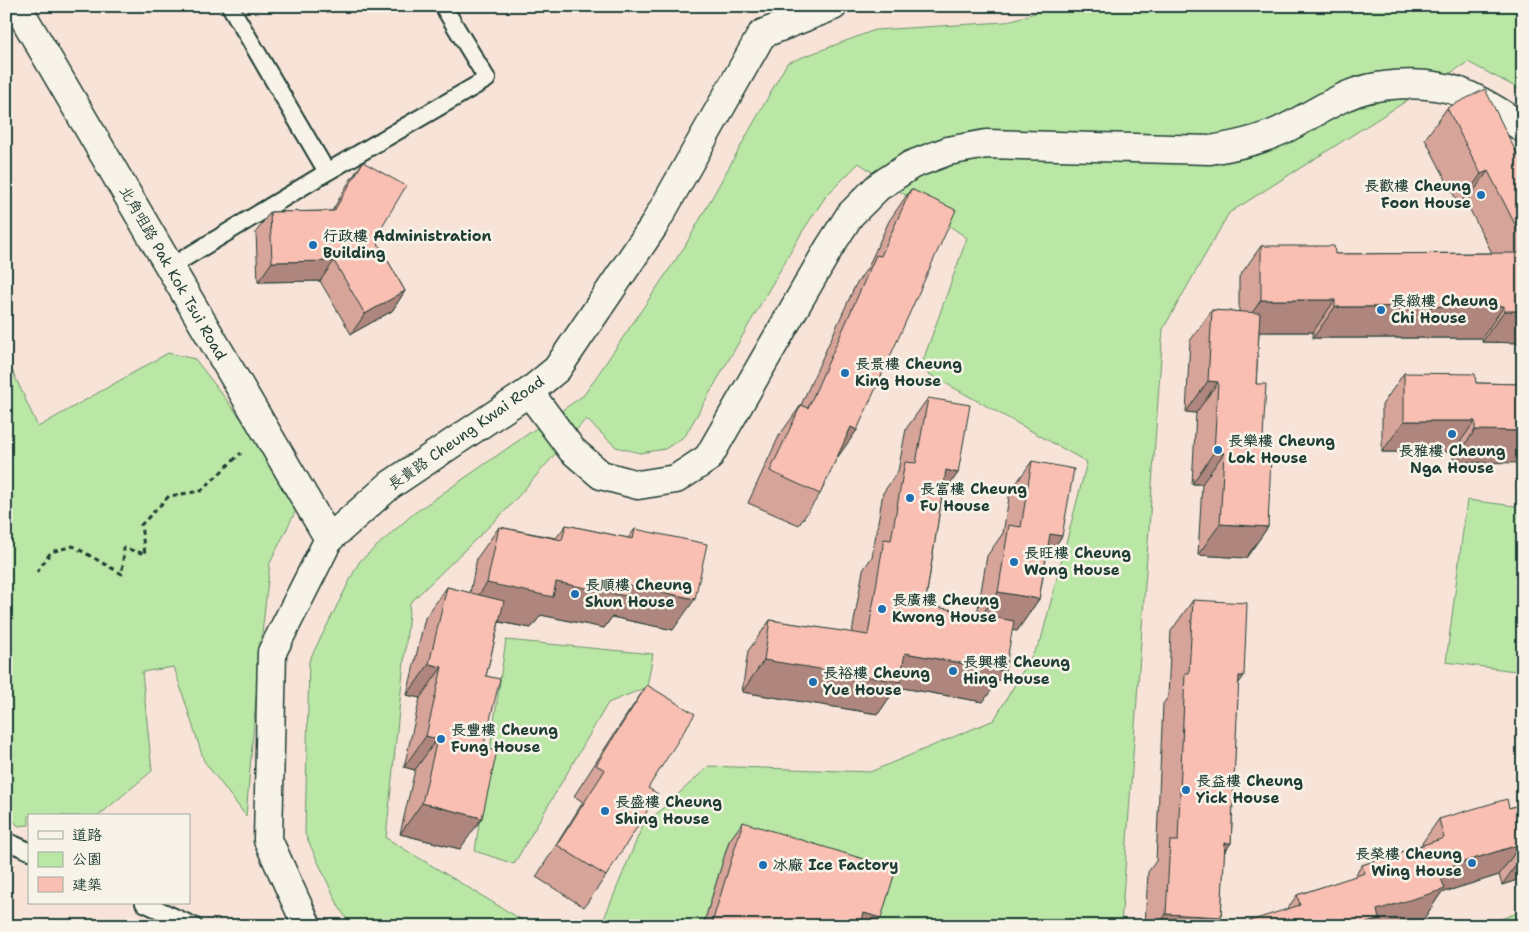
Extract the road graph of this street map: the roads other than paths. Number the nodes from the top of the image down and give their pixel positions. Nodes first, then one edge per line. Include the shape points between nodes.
1 (17, 6) edge
2 (230, 6) edge
3 (443, 6) edge
4 (833, 6) edge
5 (1523, 128) edge
6 (327, 172) junction
7 (170, 267) junction
8 (529, 392) junction
9 (329, 539) junction
10 (6, 841) edge
11 (28, 851) edge
12 (146, 904) edge
13 (194, 926) edge
14 (307, 926) edge

1 - 7 street, 北角咀路 Pak Kok Tsui Road
2 - 6 lane
3 - 6 lane via 487,79
4 - 8 street, 長貴路 Cheung Kwai Road via 762,34 653,227 557,369
5 - 8 street via 1494,108 1458,92 1421,84 1382,85 1346,96 1279,132 1246,144 1210,150 986,144 948,151 911,165 878,187 850,215 708,458 676,479 638,485 601,475 572,450
6 - 7 lane
7 - 9 street, 北角咀路 Pak Kok Tsui Road
8 - 9 street, 長貴路 Cheung Kwai Road via 390,484
9 - 14 street, 長貴路 Cheung Kwai Road via 272,652 268,840
10 - 11 lane
12 - 13 lane

